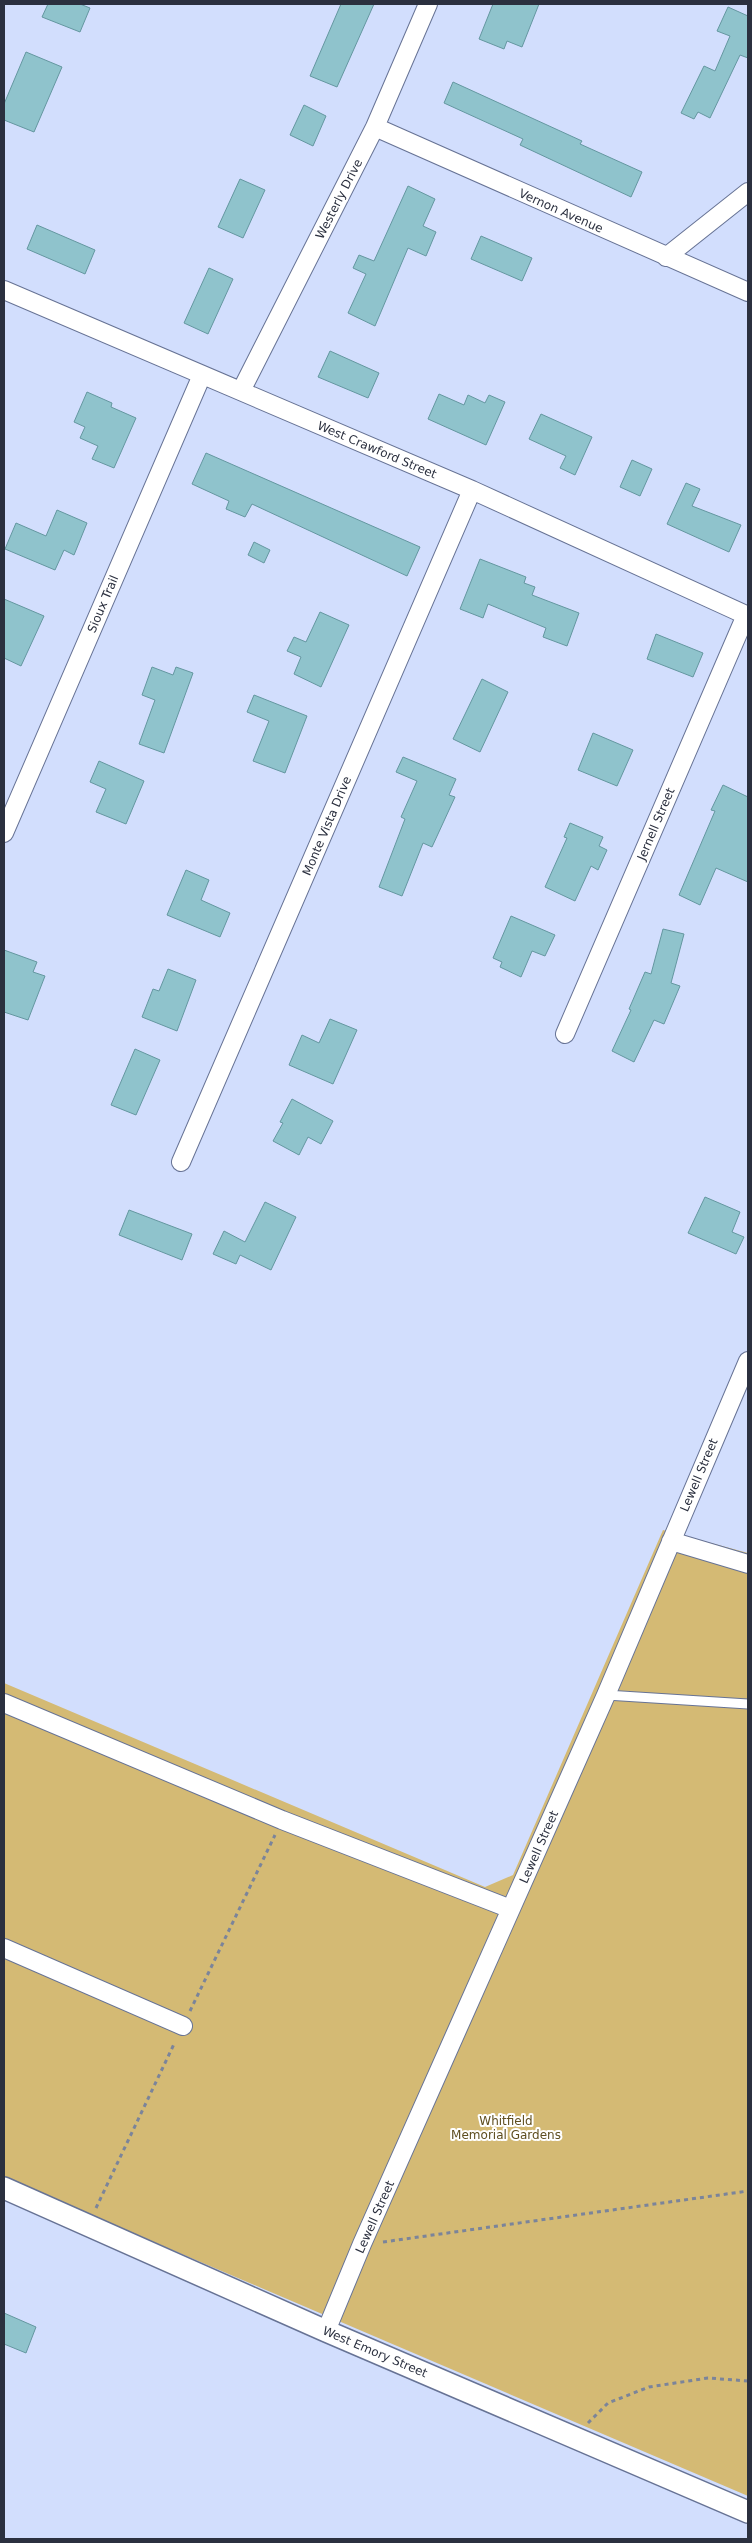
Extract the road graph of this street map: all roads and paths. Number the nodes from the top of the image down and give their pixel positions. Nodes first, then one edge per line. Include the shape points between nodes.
1 (428, 4) edge
2 (375, 128) junction
3 (748, 192) edge
4 (666, 257) junction
5 (4, 290) edge
6 (748, 292) edge
7 (202, 375) junction
8 (241, 391) junction
9 (472, 490) junction
10 (747, 615) edge
11 (4, 833) edge
12 (566, 1034) dead end
13 (181, 1162) dead end
14 (748, 1361) edge
15 (671, 1541) junction
16 (748, 1564) edge
17 (606, 1696) junction
18 (4, 1702) edge
19 (748, 1704) edge
20 (511, 1909) junction
21 (4, 1948) edge
22 (183, 2026) dead end
23 (4, 2188) edge
24 (748, 2191) edge
25 (362, 2244) junction
26 (326, 2331) junction
27 (748, 2381) edge
28 (573, 2437) junction
29 (748, 2512) edge

1 - 2 street, Westerly Drive
2 - 4 street, Vernon Avenue
2 - 8 street, Westerly Drive
3 - 4 street
4 - 6 street, Vernon Avenue
5 - 7 street, West Crawford Street
7 - 8 street, West Crawford Street
7 - 11 street, Sioux Trail
8 - 9 street, West Crawford Street
9 - 10 street, West Crawford Street
9 - 13 street, Monte Vista Drive
10 - 12 street, Jernell Street
14 - 15 street, Lewell Street
15 - 16 street
15 - 17 street, Lewell Street
17 - 19 lane
17 - 20 street, Lewell Street
18 - 20 street via 282,1820
20 - 25 street, Lewell Street
21 - 22 street
23 - 26 street, West Emory Street
24 - 25 path
25 - 26 street, Lewell Street
26 - 28 street, West Emory Street
27 - 28 path via 708,2378 649,2387 608,2403
28 - 29 street, West Emory Street

